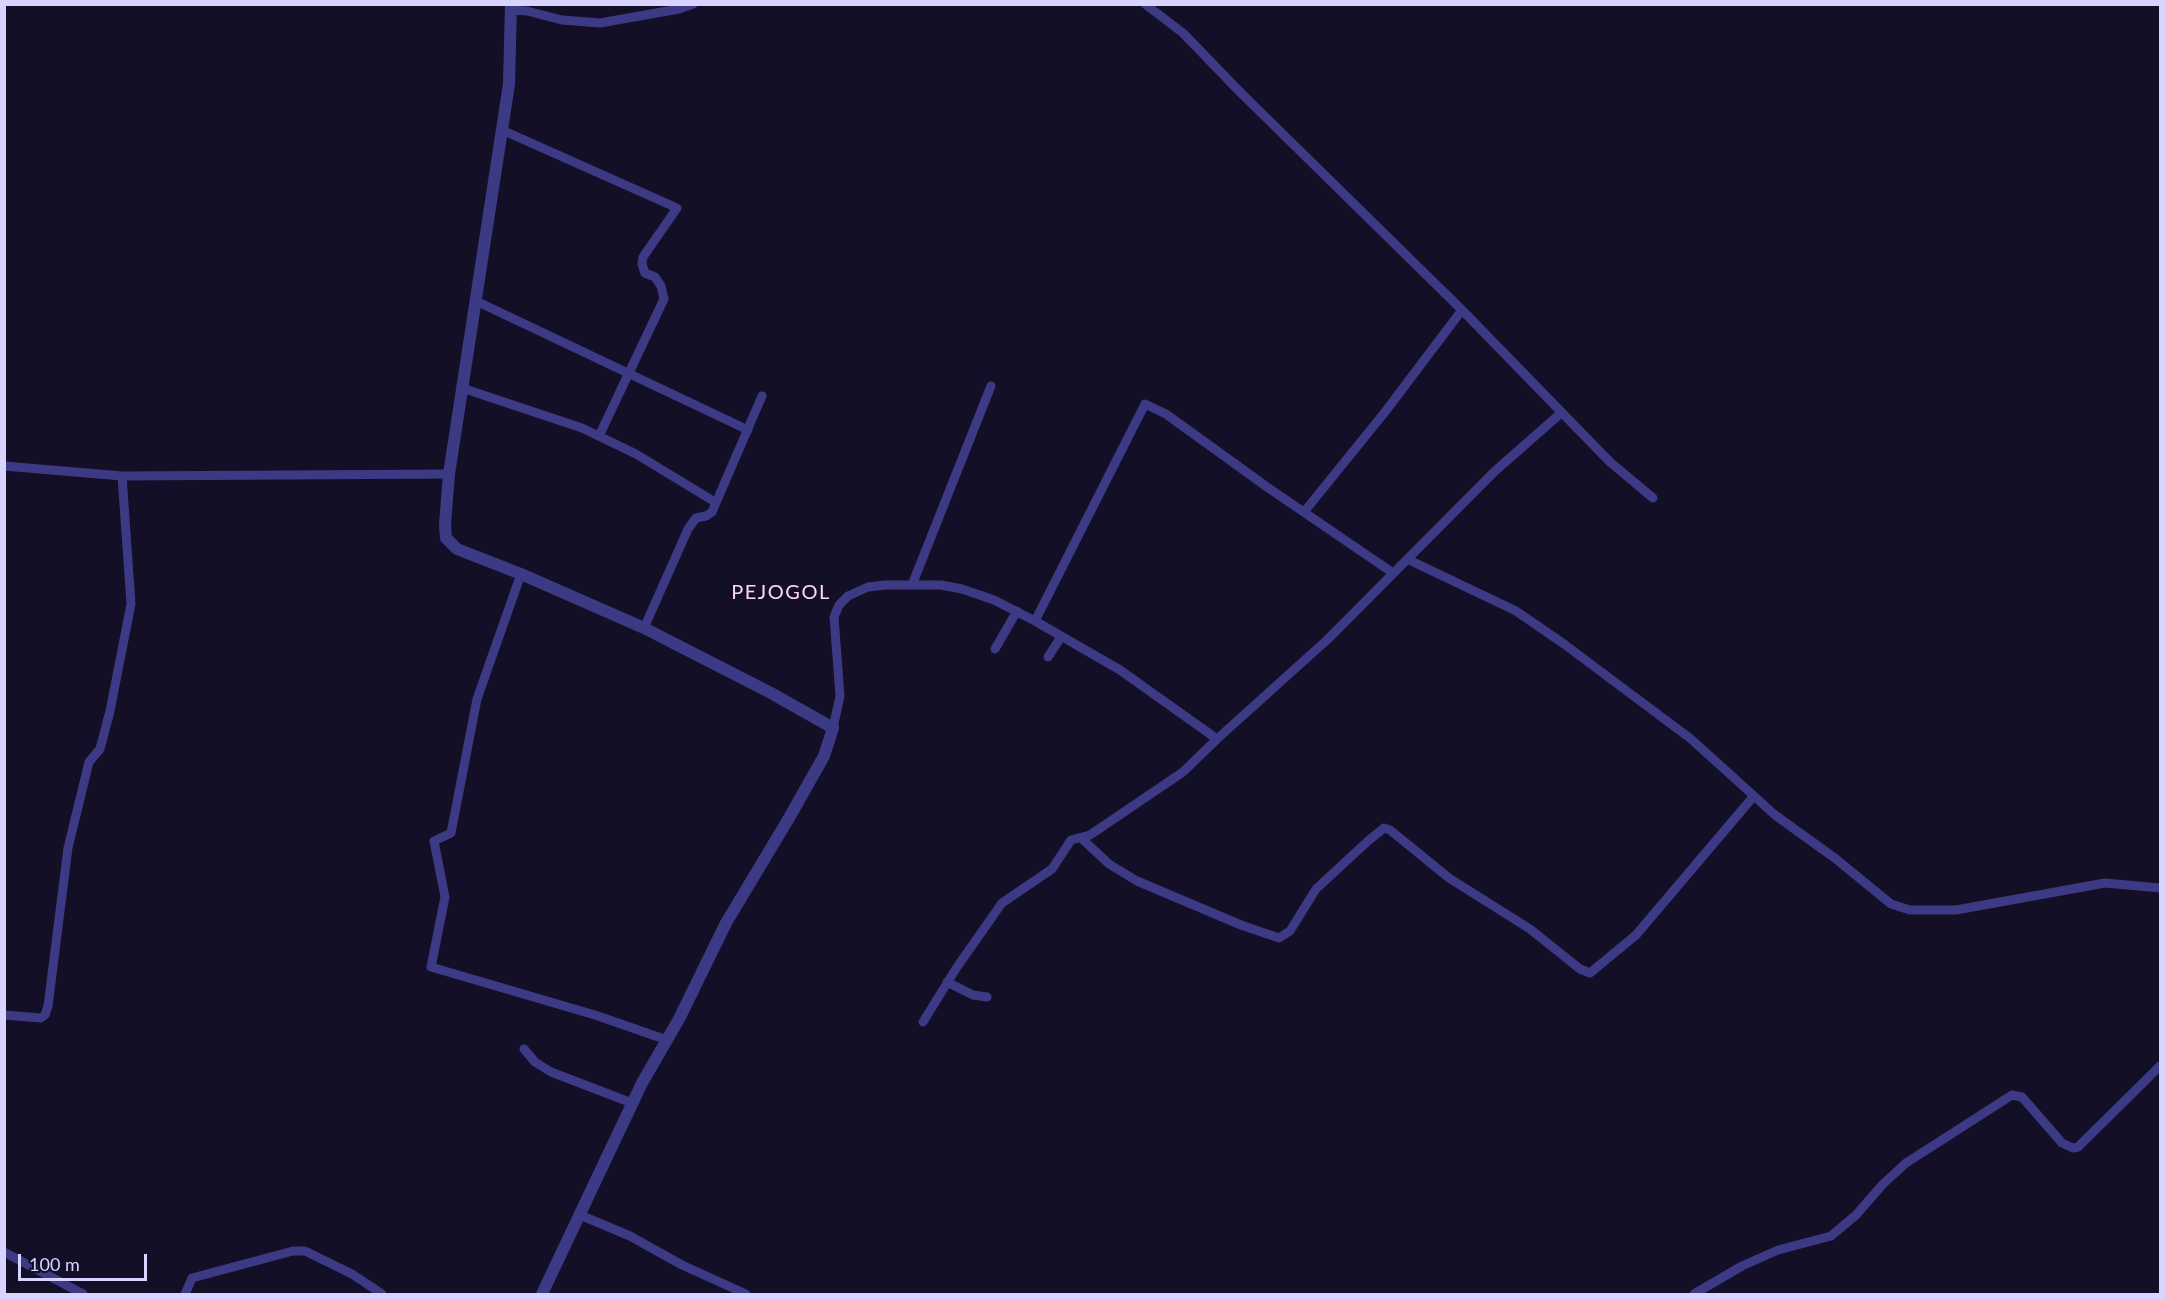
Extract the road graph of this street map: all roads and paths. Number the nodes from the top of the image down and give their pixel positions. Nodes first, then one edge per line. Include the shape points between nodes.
1 (693, 4) edge
2 (1145, 4) edge
3 (512, 7) edge
4 (502, 130) junction
5 (476, 301) junction
6 (1462, 310) junction
7 (628, 373) junction
8 (991, 386) dead end
9 (462, 388) junction
10 (762, 396) dead end
11 (1561, 413) junction
12 (748, 430) junction
13 (599, 436) junction
14 (4, 466) edge
15 (448, 474) junction
16 (122, 476) junction
17 (1653, 498) dead end
18 (715, 502) junction
19 (1304, 512) junction
20 (1407, 559) junction
21 (1393, 573) junction
22 (521, 574) junction
23 (912, 585) junction
24 (1017, 611) junction
25 (1035, 621) junction
26 (644, 628) junction
27 (1062, 637) junction
28 (994, 649) dead end
29 (1048, 657) dead end
30 (834, 728) junction
31 (1217, 739) junction
32 (1753, 797) junction
33 (1081, 838) junction
34 (2160, 888) edge
35 (947, 982) junction
36 (987, 997) dead end
37 (4, 1015) edge
38 (923, 1022) dead end
39 (667, 1040) junction
40 (524, 1049) dead end
41 (2160, 1066) edge
42 (632, 1103) junction
43 (580, 1215) junction
44 (4, 1252) edge
45 (83, 1294) edge
46 (185, 1294) edge
47 (382, 1294) edge
48 (542, 1294) edge
49 (746, 1294) edge
50 (1694, 1294) edge

1 - 3 street via 600,22 562,20
2 - 6 street via 1183,33
3 - 4 street via 509,84
4 - 5 street
4 - 7 street via 677,208 643,257 645,273 655,277 664,299
5 - 7 street
5 - 9 street
6 - 11 street
6 - 19 street
7 - 12 street
7 - 13 street
8 - 23 street
9 - 13 street
9 - 15 street
10 - 12 street
11 - 17 street
11 - 20 street via 1494,472
12 - 18 street
13 - 18 street
14 - 16 street
15 - 16 street
15 - 22 street via 445,524 451,545
16 - 37 street via 131,604 110,711 100,749 90,762 68,848 48,1006 41,1018
18 - 26 street via 711,514 696,518 688,529
19 - 21 street
19 - 25 street via 1166,414 1146,404
20 - 21 street
20 - 32 street via 1516,611 1564,644 1691,739
21 - 31 street via 1328,639
22 - 26 street
22 - 39 street via 477,699 451,833 434,840 445,897 431,967
23 - 24 street via 962,589
23 - 30 street via 868,587 839,605 834,617 840,696
24 - 25 street
24 - 28 street
25 - 27 street
26 - 30 street
27 - 29 street
27 - 31 street via 1120,670
30 - 39 street via 824,756 726,923
31 - 33 street via 1177,777
32 - 33 street via 1636,935 1590,973 1530,929 1456,884 1384,828 1316,889 1290,931 1279,938 1240,926 1137,882 1109,864
32 - 34 street via 1891,904 1910,910 1976,908 2105,883
33 - 35 street via 1069,842 1047,873 1002,903
35 - 36 street via 973,995
35 - 38 street
39 - 42 street
40 - 42 street via 551,1072
41 - 50 street via 2073,1148 2062,1143 2022,1097 2012,1095 1906,1163 1831,1236 1779,1250
42 - 43 street
43 - 48 street
43 - 49 street
44 - 45 street
46 - 47 street via 192,1278 305,1251 344,1269

